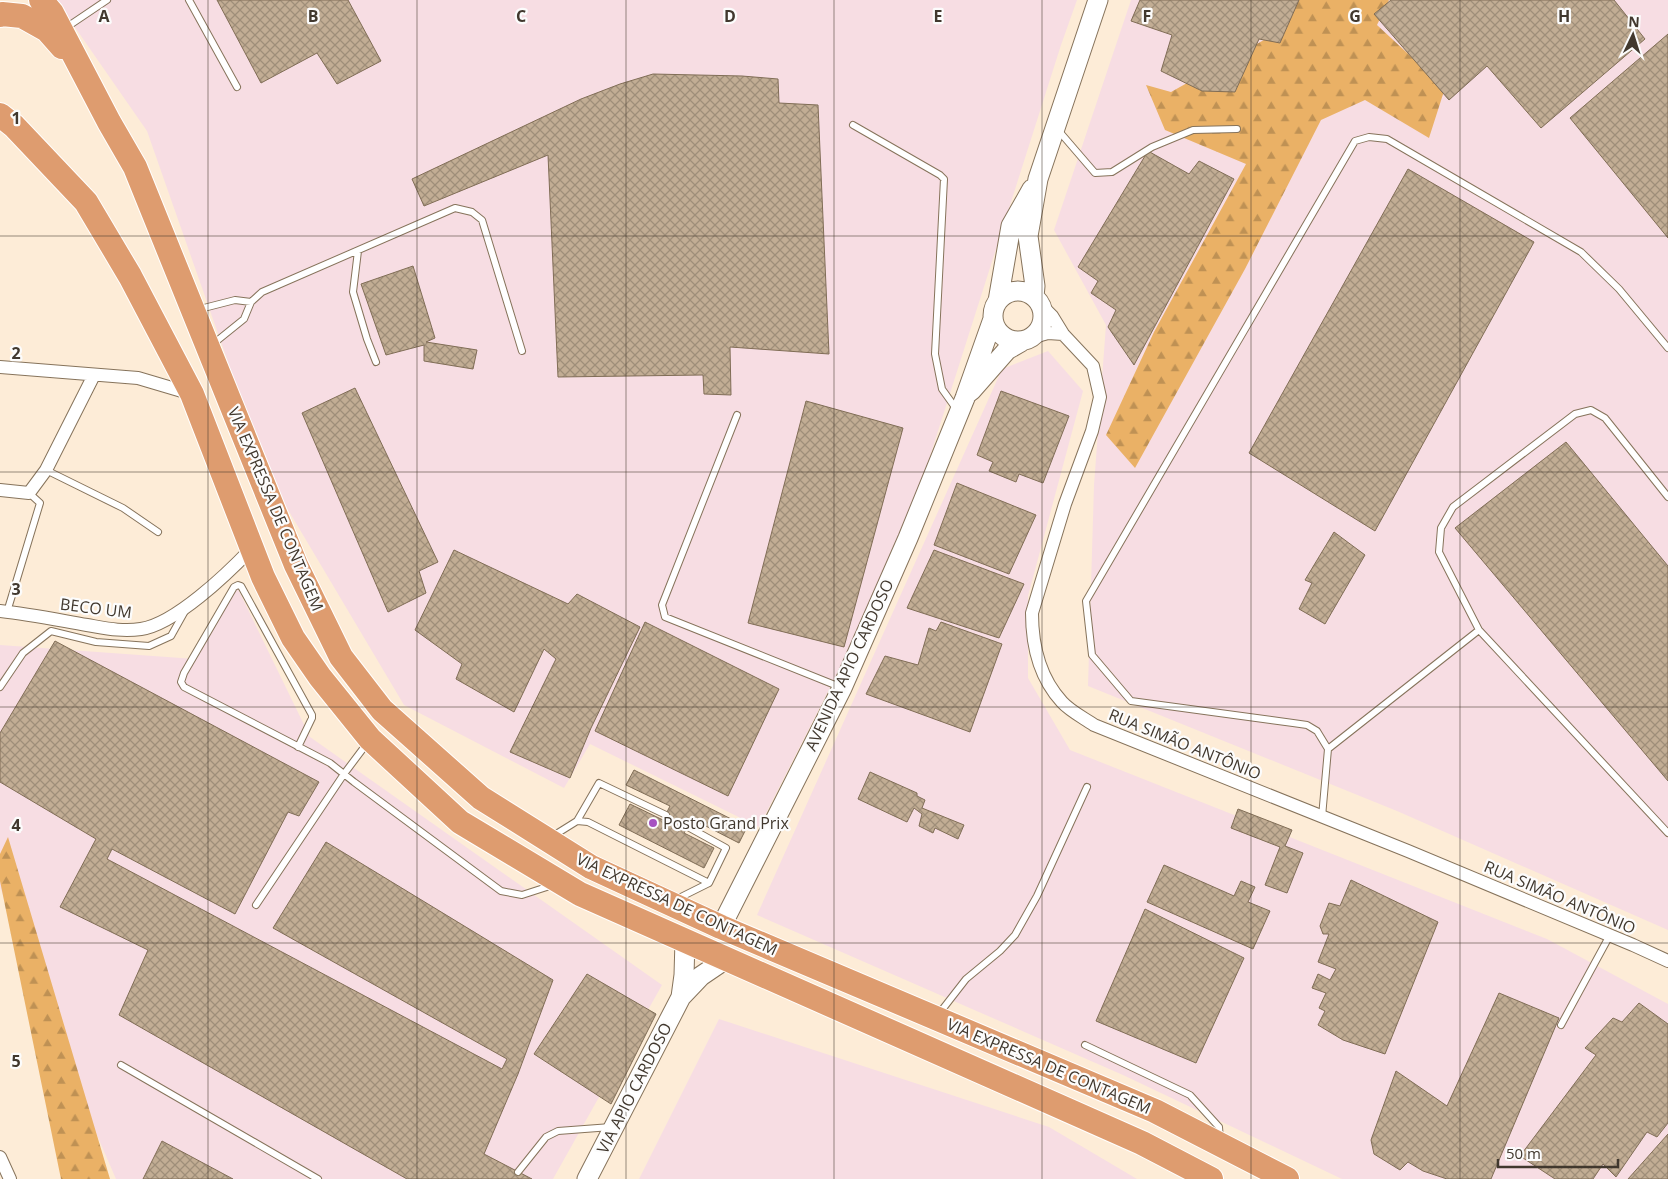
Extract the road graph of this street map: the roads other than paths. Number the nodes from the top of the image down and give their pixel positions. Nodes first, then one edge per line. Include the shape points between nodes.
1 (41, 0) edge
2 (107, 0) edge
3 (189, 0) edge
4 (1098, 0) edge
5 (0, 15) edge
6 (61, 31) junction
7 (78, 65) junction
8 (237, 87) dead end
9 (5, 117) edge
10 (853, 125) dead end
11 (1055, 128) junction
12 (1237, 129) dead end
13 (1038, 179) junction
14 (358, 251) junction
15 (1037, 300) junction
16 (998, 301) junction
17 (251, 302) junction
18 (194, 310) junction
19 (993, 319) junction
20 (1063, 334) junction
21 (1026, 340) junction
22 (208, 348) junction
23 (1668, 348) edge
24 (522, 351) dead end
25 (376, 362) dead end
26 (0, 367) edge
27 (94, 375) junction
28 (192, 394) junction
29 (962, 405) junction
30 (737, 416) dead end
31 (46, 470) junction
32 (0, 490) edge
33 (29, 493) junction
34 (1668, 497) edge
35 (158, 532) dead end
36 (247, 539) junction
37 (188, 605) junction
38 (4, 611) edge
39 (1479, 630) junction
40 (0, 686) edge
41 (842, 688) junction
42 (370, 739) junction
43 (298, 746) junction
44 (1328, 749) junction
45 (344, 774) junction
46 (1087, 786) dead end
47 (666, 815) dead end
48 (1322, 817) junction
49 (577, 821) junction
50 (688, 827) dead end
51 (1668, 833) edge
52 (547, 839) junction
53 (561, 883) junction
54 (709, 883) junction
55 (669, 903) junction
56 (256, 905) dead end
57 (721, 927) junction
58 (1610, 935) junction
59 (684, 940) junction
60 (726, 959) junction
61 (1668, 961) edge
62 (681, 996) junction
63 (936, 1018) junction
64 (1562, 1025) dead end
65 (1085, 1045) dead end
66 (121, 1065) dead end
67 (614, 1126) junction
68 (1221, 1145) junction
69 (0, 1157) edge
70 (518, 1172) dead end
71 (10, 1179) edge
72 (318, 1179) edge
73 (588, 1179) edge
74 (1211, 1179) edge
75 (1287, 1179) edge

1 - 6 highway
2 - 6 lane
3 - 8 lane
4 - 11 street
5 - 7 highway via 22,16 47,30
6 - 7 highway
7 - 18 highway, VIA EXPRESSA DE CONTAGEM via 135,168
9 - 28 highway, VIA EXPRESSA DE CONTAGEM via 86,202 130,276
10 - 29 lane via 944,179 935,354 942,389
11 - 12 lane via 1096,174 1112,172 1152,147 1192,130
11 - 13 street
13 - 15 street via 1028,236
13 - 16 street via 1010,226
14 - 17 lane via 262,292
14 - 24 lane via 455,208 472,212 482,220
14 - 25 lane via 352,292
15 - 16 street via 1025,292 1015,291
15 - 20 street, RUA SIMÃO ANTÔNIO
15 - 21 street via 1043,314 1042,323 1038,332
16 - 19 street
17 - 18 lane via 235,300
17 - 22 lane via 244,319
18 - 22 highway, VIA EXPRESSA DE CONTAGEM
19 - 21 street via 1002,336 1011,341
19 - 29 street, AVENIDA APIO CARDOSO
20 - 21 street via 1048,333
20 - 48 street, RUA SIMÃO ANTÔNIO via 1093,366 1100,397 1092,432 1065,504 1032,612 1036,656 1047,680 1062,703 1094,725
21 - 29 street, AVENIDA APIO CARDOSO via 1007,350
22 - 52 highway, VIA EXPRESSA DE CONTAGEM via 296,564 341,657 382,710 481,798
23 - 44 lane via 1618,288 1581,252 1387,139 1369,136 1355,141 1086,601 1092,656 1131,701 1307,726 1317,731
26 - 27 street
27 - 28 street via 138,378
27 - 31 street
28 - 36 highway, VIA EXPRESSA DE CONTAGEM
29 - 41 street, AVENIDA APIO CARDOSO
30 - 41 lane via 662,605 665,617
31 - 33 street
31 - 35 lane via 123,508
32 - 33 street
33 - 38 lane via 40,503
34 - 39 lane via 1606,418 1591,410 1575,414 1453,507 1441,528 1439,552
36 - 37 street, BECO UM via 234,567
36 - 42 highway, VIA EXPRESSA DE CONTAGEM via 293,638
37 - 38 street, BECO UM via 160,624 120,630
37 - 40 lane via 171,636 149,646 96,642 51,631 23,652
39 - 44 lane
39 - 51 lane
41 - 57 street, AVENIDA APIO CARDOSO
42 - 45 lane
42 - 53 highway, VIA EXPRESSA DE CONTAGEM via 460,822
43 - 43 lane via 184,687 181,682 238,585 312,715
43 - 45 lane
44 - 48 lane
45 - 53 lane via 501,891 522,895
45 - 56 lane
46 - 63 lane via 1037,896 1015,935 966,979
47 - 49 lane via 598,783
48 - 58 street, RUA SIMÃO ANTÔNIO
49 - 52 lane
49 - 54 lane via 588,822
50 - 54 lane via 726,848
52 - 55 highway, VIA EXPRESSA DE CONTAGEM via 591,867
53 - 59 highway, VIA EXPRESSA DE CONTAGEM
54 - 55 lane
55 - 57 highway, VIA EXPRESSA DE CONTAGEM
57 - 63 highway, VIA EXPRESSA DE CONTAGEM
58 - 61 street, RUA SIMÃO ANTÔNIO
58 - 64 lane
59 - 60 highway, VIA EXPRESSA DE CONTAGEM
59 - 62 street, VIA APIO CARDOSO
60 - 62 street, VIA APIO CARDOSO via 701,976
60 - 74 highway, VIA EXPRESSA DE CONTAGEM via 1142,1143
62 - 67 street, VIA APIO CARDOSO
63 - 68 highway, VIA EXPRESSA DE CONTAGEM via 1155,1111
65 - 68 lane via 1190,1095 1219,1127
66 - 72 lane
67 - 70 lane via 558,1131 546,1137
67 - 73 street, VIA APIO CARDOSO
68 - 75 highway, VIA EXPRESSA DE CONTAGEM
69 - 71 street

